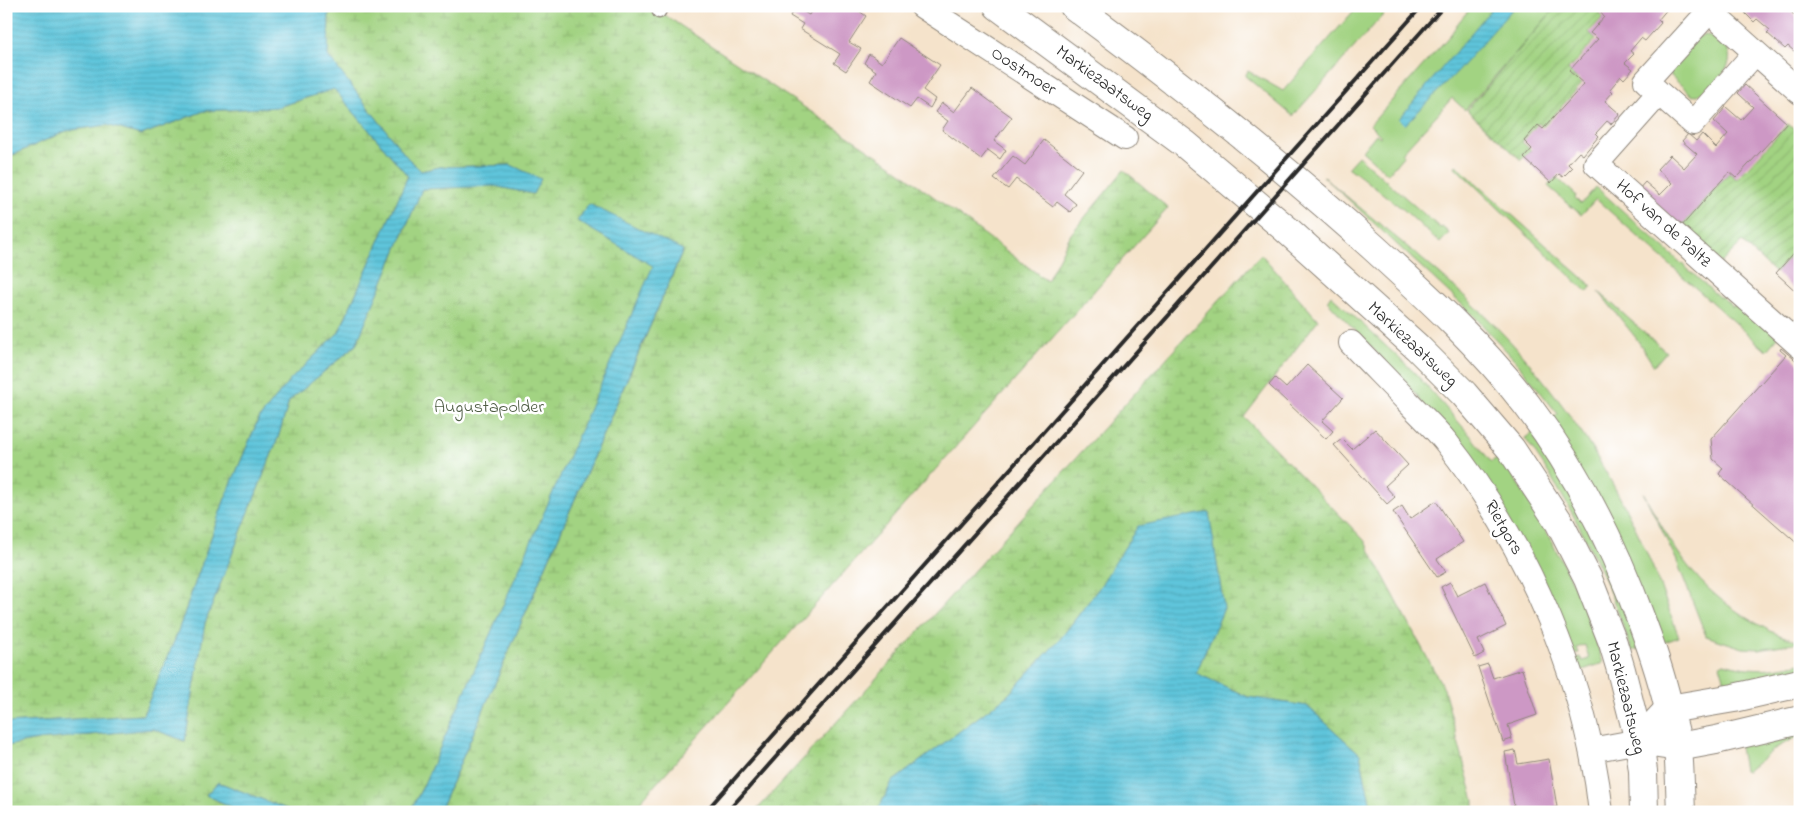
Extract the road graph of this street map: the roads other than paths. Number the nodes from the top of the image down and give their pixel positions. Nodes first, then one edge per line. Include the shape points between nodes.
1 (922, 6) edge
2 (998, 6) edge
3 (1074, 6) edge
4 (1712, 9) edge
5 (1755, 52) junction
6 (1800, 92) edge
7 (1659, 93) junction
8 (1125, 138) dead end
9 (1351, 343) dead end
10 (1800, 346) edge
11 (1800, 683) edge
12 (1669, 709) junction
13 (1800, 720) edge
14 (1638, 741) junction
15 (1678, 747) junction
16 (1591, 750) junction
17 (1601, 812) edge
18 (1644, 812) edge
19 (1680, 812) edge

1 - 8 street, Oostmoer
2 - 14 main road, Markiezaatsweg via 1185,144 1350,286 1470,401 1511,449 1559,522 1588,579 1613,643
3 - 12 main road, Markiezaatsweg via 1259,148 1318,198 1460,327 1494,364 1547,432 1598,519 1627,581 1655,658
4 - 5 street
4 - 7 street via 1646,82
5 - 6 street
5 - 7 street via 1693,123
7 - 10 street, Hof van de Paltz via 1596,164
9 - 16 street, Rietgors via 1444,440 1506,530 1548,615 1574,687
11 - 12 main road
12 - 14 main road
12 - 15 main road, Markiezaatsweg
13 - 15 main road
14 - 15 main road
14 - 16 street
14 - 18 main road, Markiezaatsweg via 1643,770
15 - 19 main road, Markiezaatsweg
16 - 17 street, Rietgors

